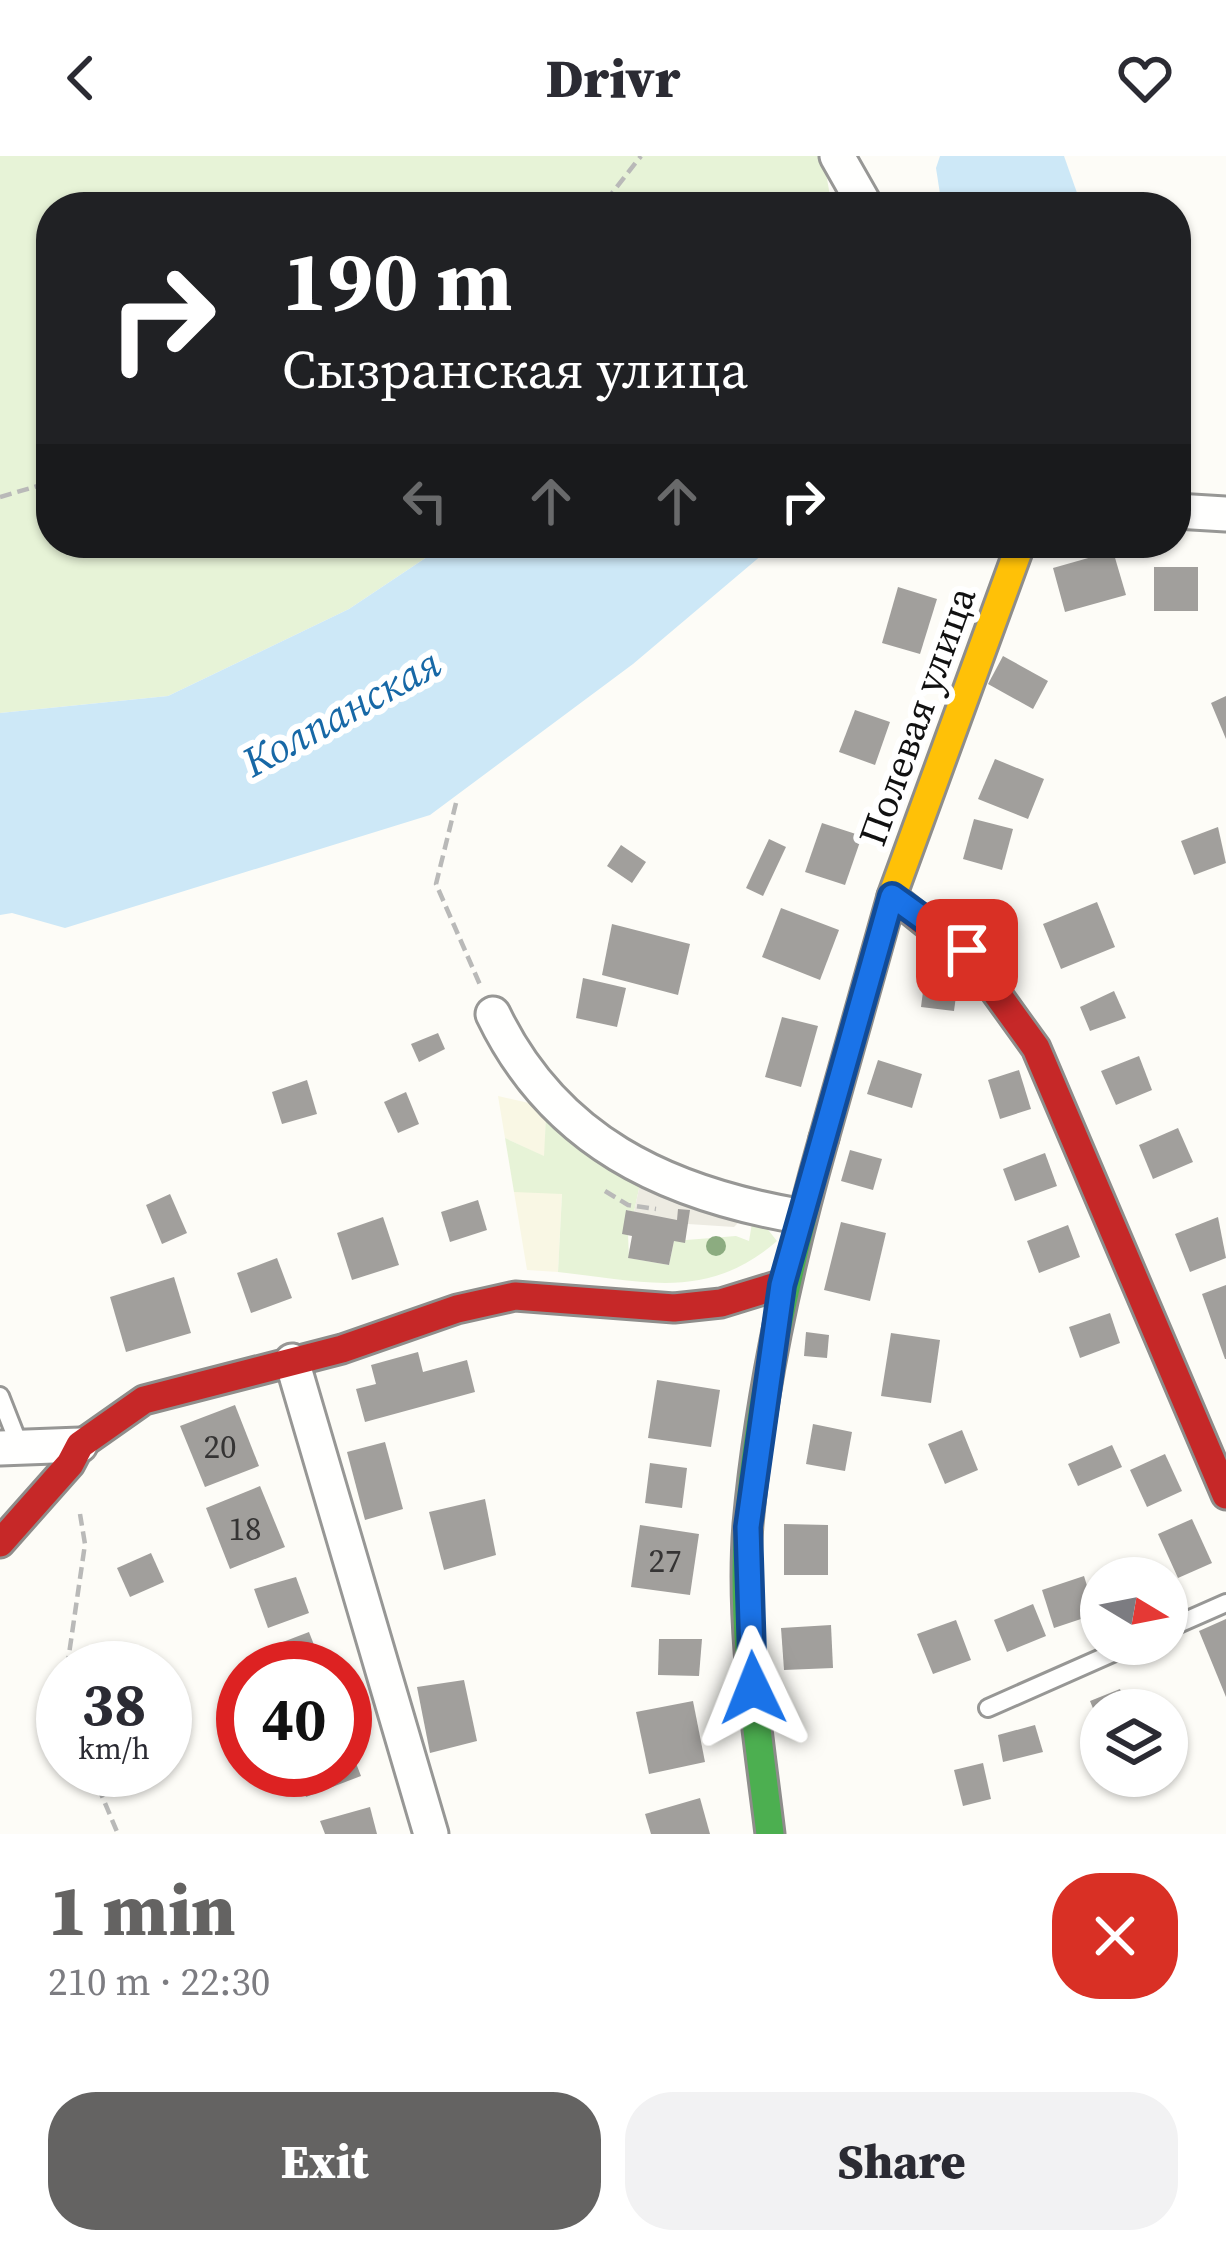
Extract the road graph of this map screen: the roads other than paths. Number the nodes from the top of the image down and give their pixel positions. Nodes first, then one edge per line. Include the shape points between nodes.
1 (837, 156) edge
2 (857, 192) edge
3 (1191, 513) edge
4 (1226, 514) edge
5 (1016, 558) edge
6 (892, 896) junction
7 (493, 1014) road end
8 (798, 1216) junction
9 (782, 1285) junction
10 (292, 1361) junction
11 (0, 1396) edge
12 (10, 1448) edge
13 (75, 1455) junction
14 (1226, 1495) edge
15 (0, 1543) edge
16 (1226, 1603) edge
17 (1188, 1620) edge
18 (1085, 1665) edge
19 (988, 1708) dead end
20 (431, 1834) edge
21 (770, 1834) edge

1 - 2 street
3 - 4 street
5 - 6 street, Полевая улица
6 - 8 street, Полевая улица
6 - 14 street via 967,950 1005,991
7 - 8 street via 513,1056 580,1130 656,1178 752,1213
8 - 9 street, Полевая улица
9 - 10 street via 674,1308 515,1296
9 - 21 street, Полевая улица via 748,1527 753,1688
10 - 13 street via 144,1400
10 - 20 street
11 - 12 lane
12 - 13 street
13 - 15 street
16 - 17 lane
18 - 19 lane

